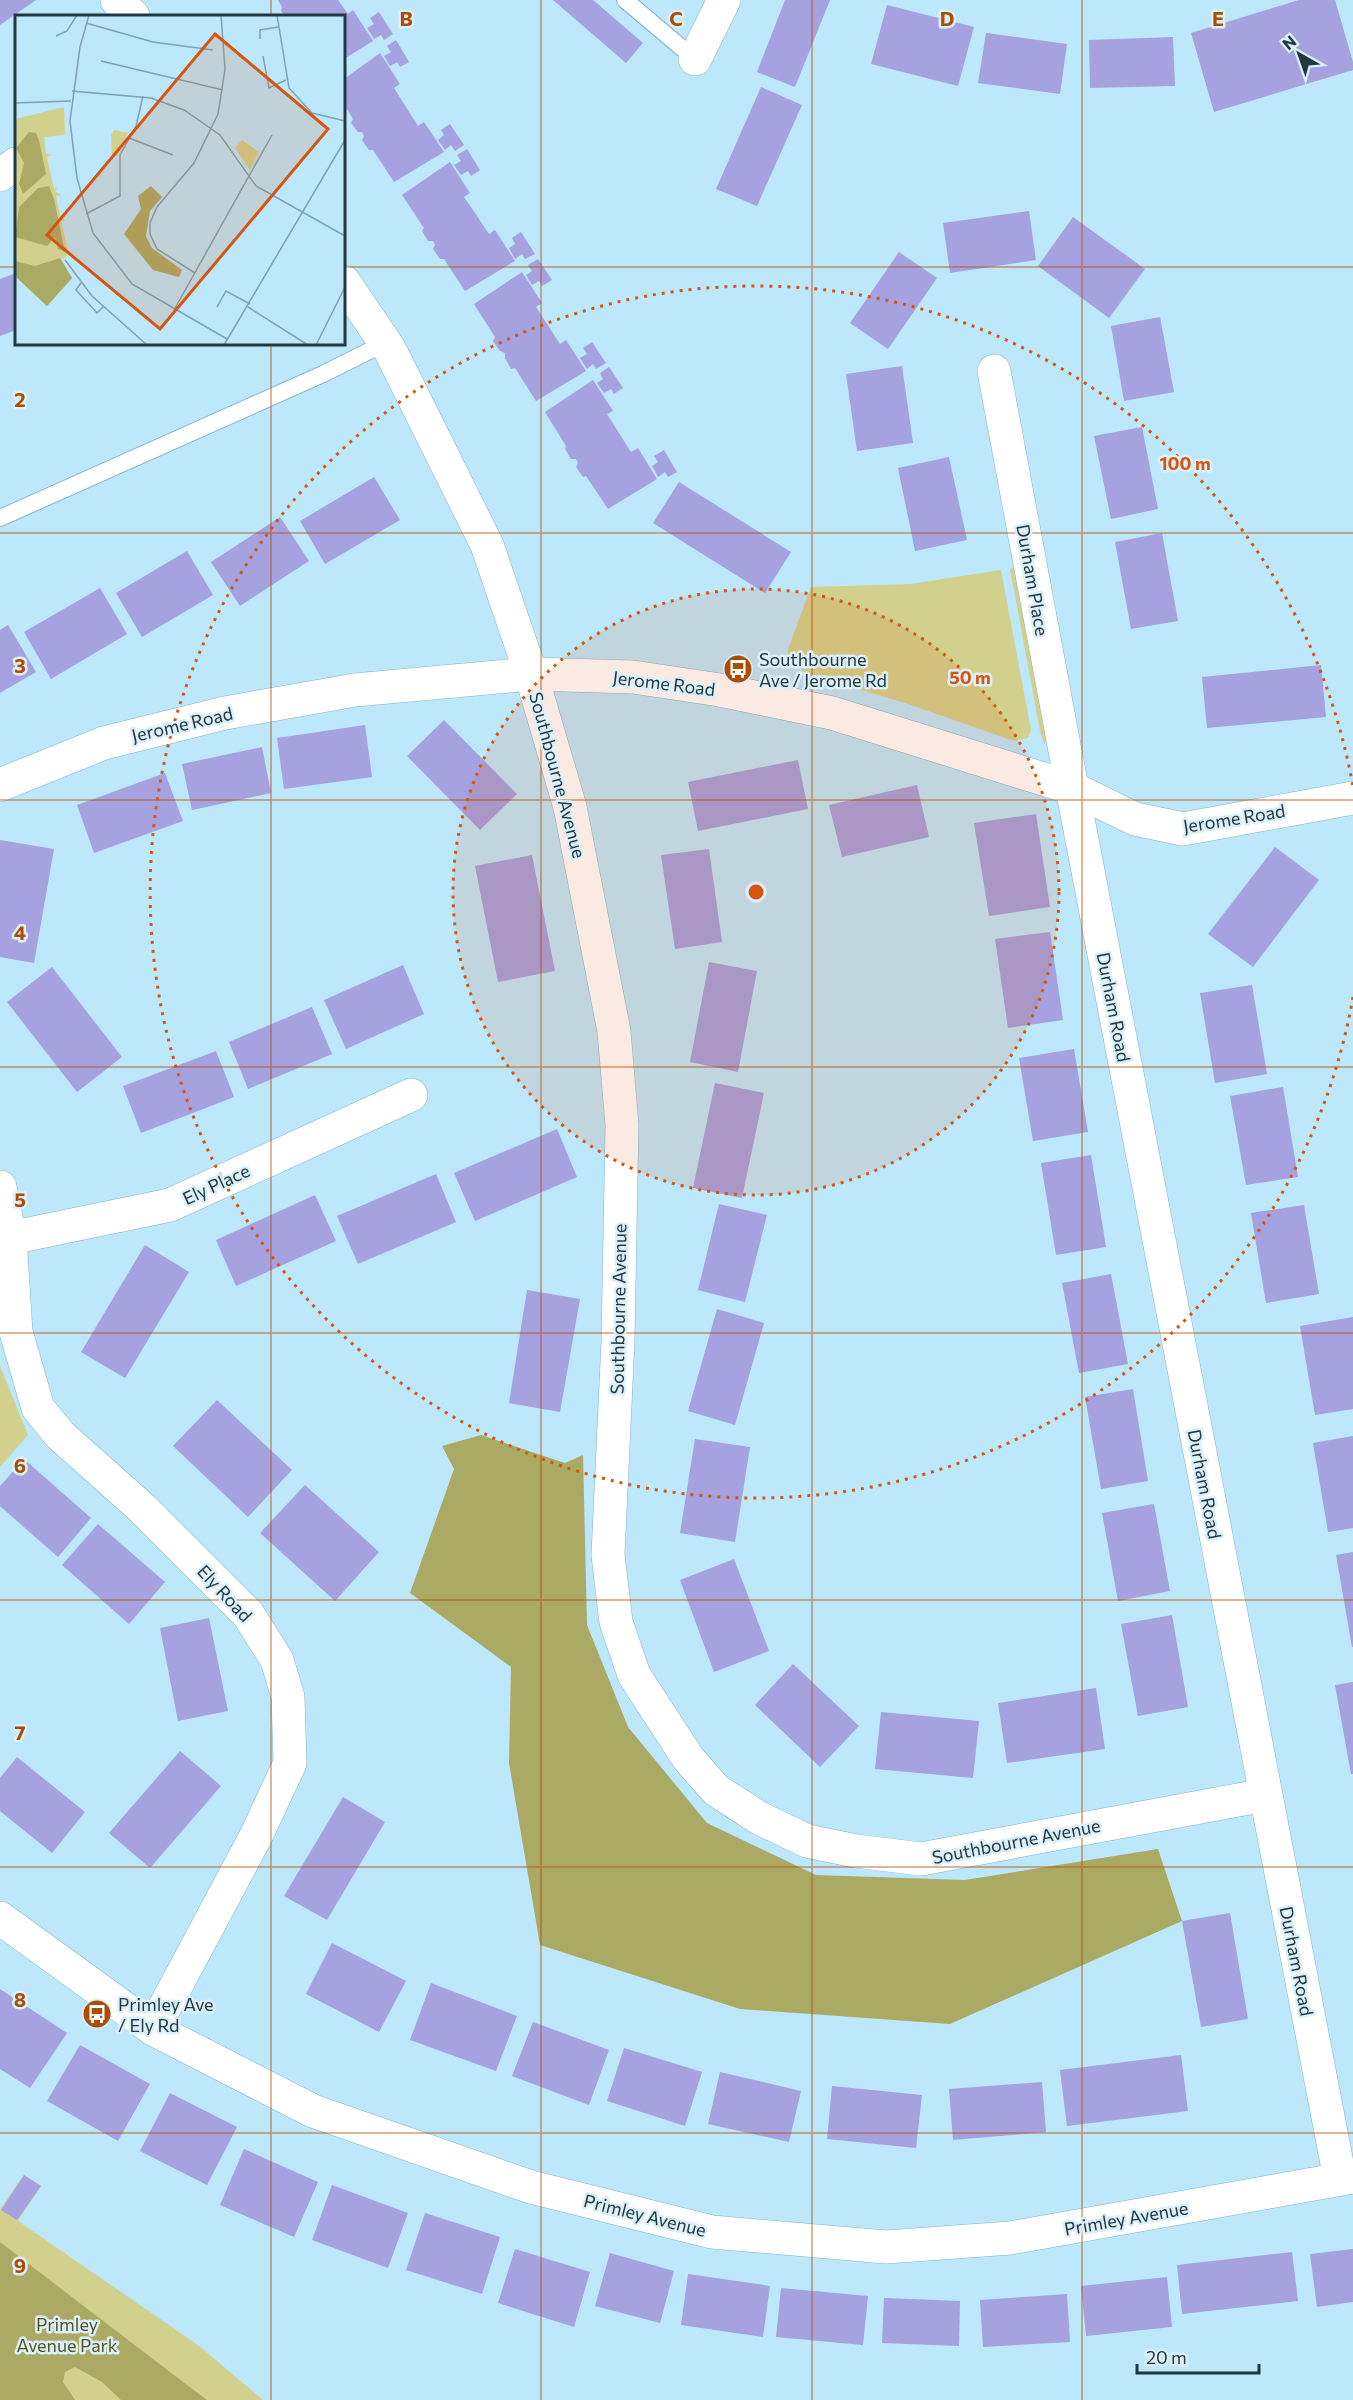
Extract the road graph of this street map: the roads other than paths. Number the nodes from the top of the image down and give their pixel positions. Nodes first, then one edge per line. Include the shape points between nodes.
1 (117, 0) edge
2 (625, 0) edge
3 (724, 0) edge
4 (132, 15) edge
5 (695, 58) joint
6 (15, 165) edge
7 (0, 175) edge
8 (345, 283) edge
9 (385, 343) junction
10 (994, 371) dead end
11 (0, 518) edge
12 (531, 674) junction
13 (0, 785) edge
14 (1072, 788) junction
15 (1353, 798) edge
16 (411, 1095) dead end
17 (0, 1187) edge
18 (10, 1238) junction
19 (1265, 1795) junction
20 (0, 1918) edge
21 (153, 2029) junction
22 (1346, 2178) edge

1 - 4 street
2 - 5 lane
3 - 5 street
6 - 7 street
8 - 9 street, Southbourne Avenue
9 - 11 lane
9 - 12 street, Southbourne Avenue via 487,545
10 - 14 street, Durham Place
12 - 13 street, Jerome Road via 355,690 225,713 104,743
12 - 14 street, Jerome Road via 633,677 832,713
12 - 19 street, Southbourne Avenue via 570,807 614,1031 622,1125 618,1341 608,1556 616,1622 634,1675 654,1708 688,1758 716,1790 759,1818 807,1841 856,1851 921,1859
14 - 15 street, Jerome Road via 1135,819 1183,829
14 - 19 street, Durham Road
16 - 18 street, Ely Place via 170,1205
17 - 18 street, Ely Road
18 - 21 street, Ely Road via 16,1332 38,1408 60,1434 143,1509 248,1614 277,1660 288,1697 290,1763 257,1834
19 - 22 street, Durham Road
20 - 21 street, Primley Avenue
21 - 22 street, Primley Avenue via 313,2111 531,2187 712,2232 886,2247 1010,2238

